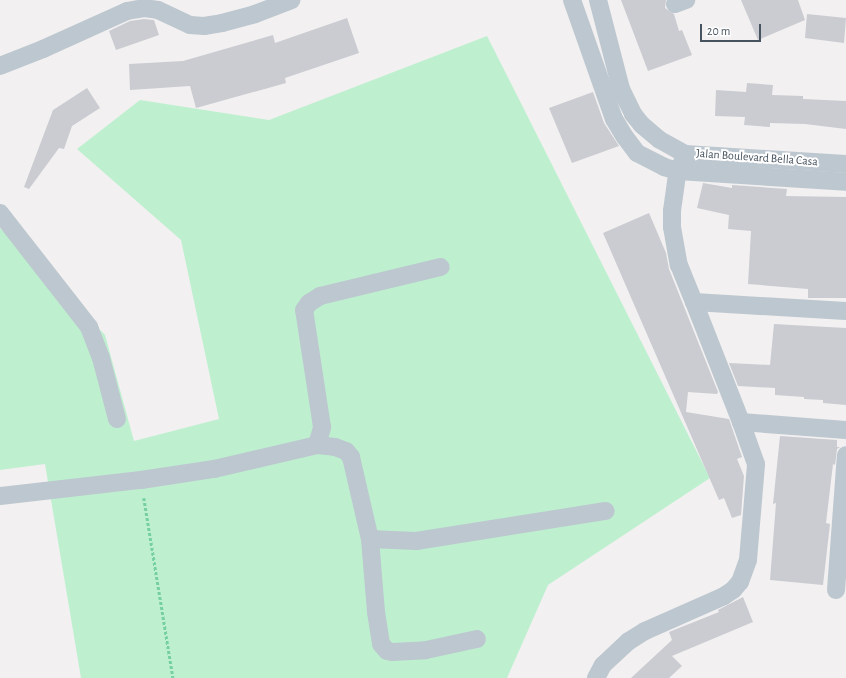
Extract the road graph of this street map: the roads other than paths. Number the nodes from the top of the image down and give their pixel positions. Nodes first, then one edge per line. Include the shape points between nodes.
1 (290, 0) edge
2 (572, 0) edge
3 (598, 0) edge
4 (0, 66) edge
5 (685, 154) junction
6 (846, 164) edge
7 (678, 171) junction
8 (846, 182) edge
9 (0, 212) edge
10 (441, 267) dead end
11 (694, 302) junction
12 (846, 311) edge
13 (117, 419) dead end
14 (741, 422) junction
15 (846, 430) edge
16 (317, 445) junction
17 (846, 455) edge
18 (0, 496) edge
19 (606, 511) dead end
20 (370, 540) junction
21 (836, 590) dead end
22 (477, 639) dead end
23 (596, 678) edge

1 - 4 street via 255,14 204,26 190,25 158,10 144,8 128,11
2 - 7 street, Jalan Boulevard Bella Casa via 598,78 624,137 637,153
3 - 5 street, Jalan Boulevard Bella Casa via 621,89 633,114 649,132
5 - 6 street, Jalan Boulevard Bella Casa
5 - 7 street
7 - 8 street, Jalan Boulevard Bella Casa
7 - 11 street via 672,227 679,265
9 - 13 street via 89,327 101,358
10 - 16 street via 320,296 306,306 304,310 322,427
11 - 12 street
11 - 14 street
14 - 15 street
14 - 23 street via 754,452 756,464 748,560 740,582 724,596 629,641 603,665
16 - 18 street via 214,468 141,480
16 - 20 street via 346,451 351,457
17 - 21 street
19 - 20 street via 416,541
20 - 22 street via 379,638 384,648 392,652 426,650

